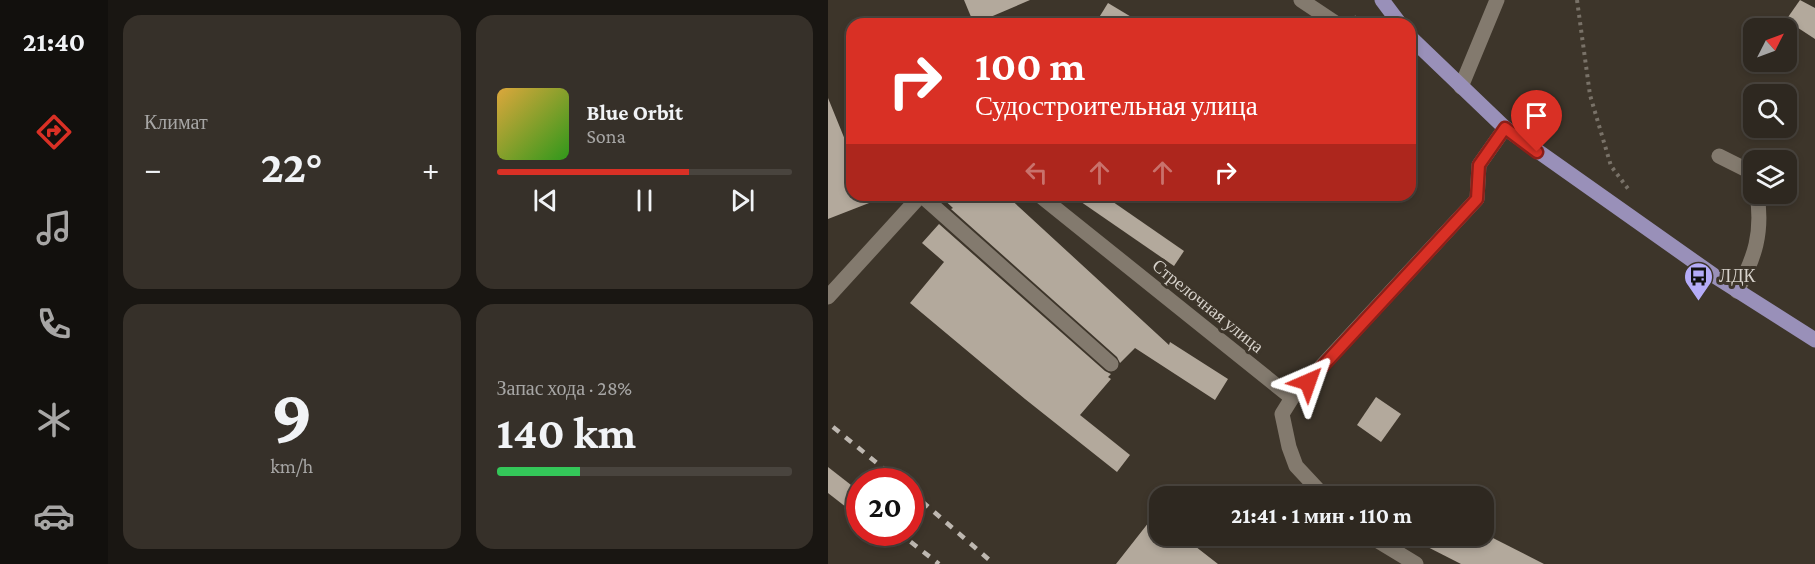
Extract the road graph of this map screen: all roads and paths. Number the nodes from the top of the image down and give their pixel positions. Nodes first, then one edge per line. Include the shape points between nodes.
1 (1300, 0) edge
2 (1382, 0) edge
3 (1497, 0) edge
4 (1577, 0) edge
5 (1316, 18) edge
6 (1396, 18) edge
7 (1416, 43) edge
8 (1461, 87) junction
9 (1505, 128) junction
10 (1719, 156) dead end
11 (1743, 168) edge
12 (1634, 195) dead end
13 (916, 201) edge
14 (928, 201) edge
15 (1046, 201) edge
16 (1759, 204) edge
17 (1737, 291) junction
18 (828, 297) edge
19 (1815, 340) edge
20 (1111, 363) dead end
21 (1292, 398) junction
22 (1315, 486) edge
23 (1386, 546) edge
24 (1416, 564) edge

1 - 5 street
2 - 6 main road
3 - 8 street
4 - 12 path via 1590,95 1611,166
7 - 8 main road
8 - 9 main road
9 - 17 main road
9 - 21 street via 1479,165 1477,199
10 - 11 street
13 - 18 street
14 - 20 street
15 - 21 street, Стрелочная улица
16 - 17 street via 1756,250
17 - 19 main road
21 - 22 street via 1282,414 1289,447 1296,466
23 - 24 street

